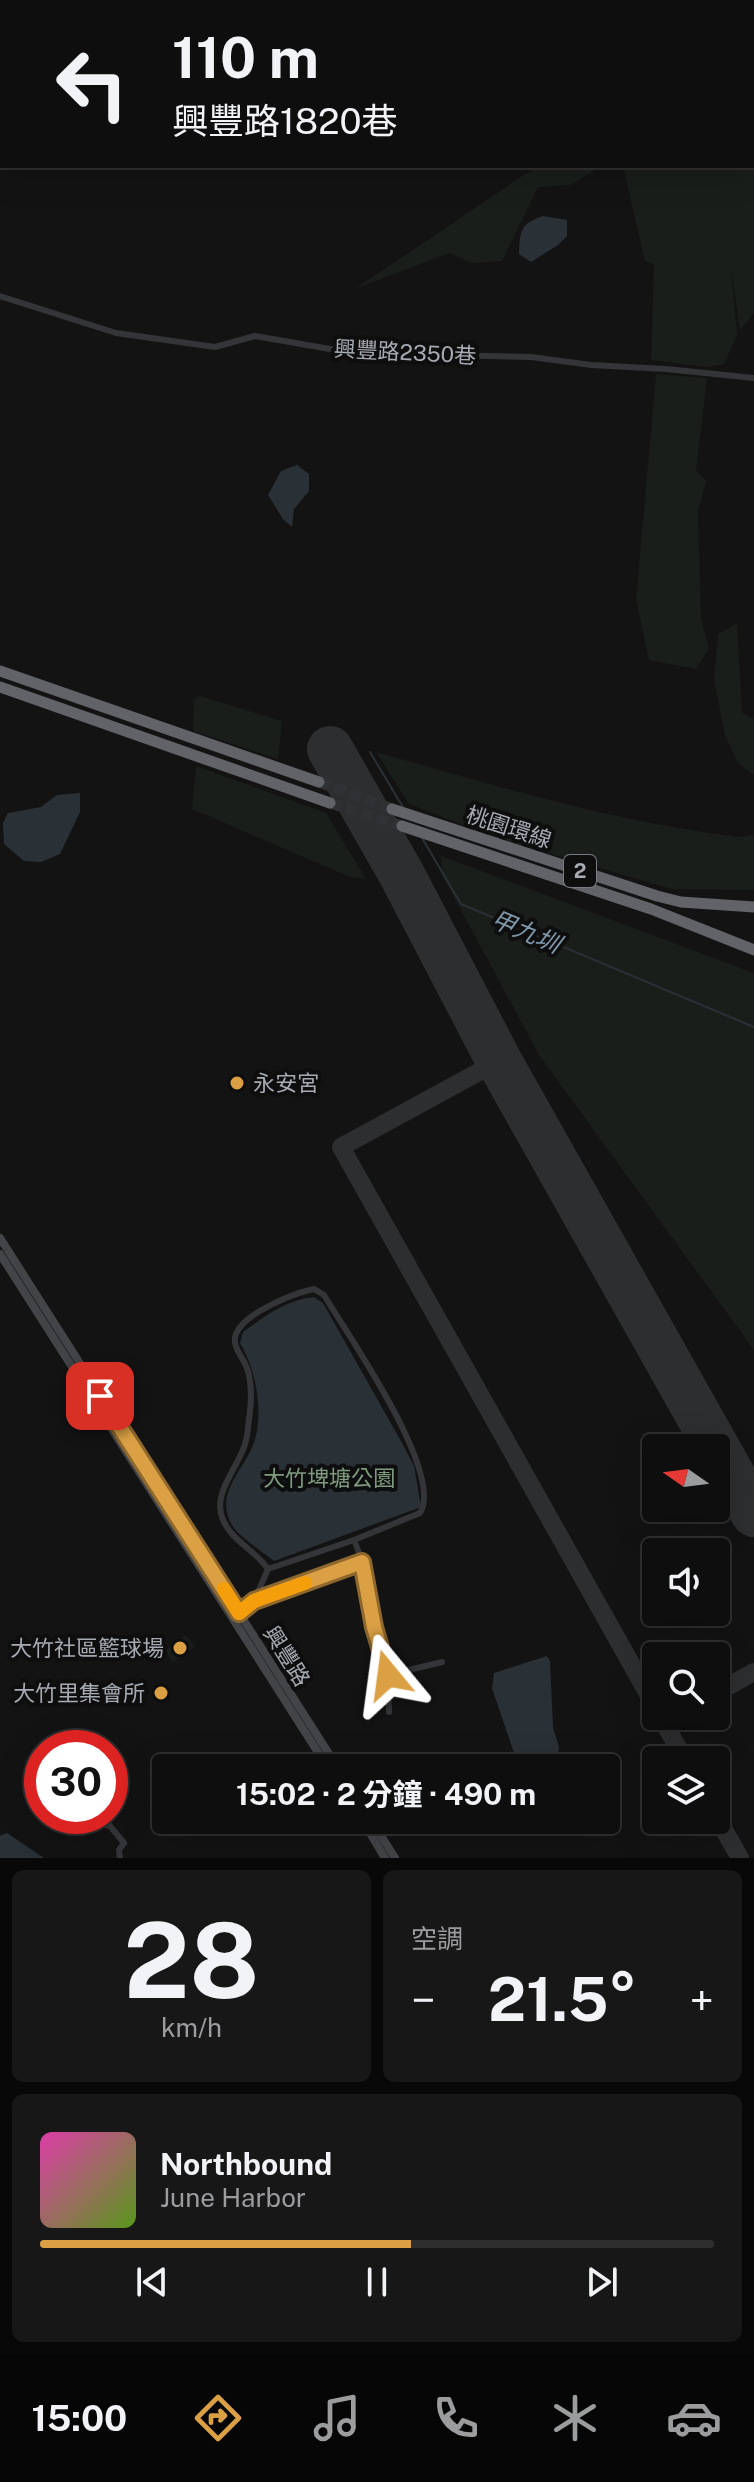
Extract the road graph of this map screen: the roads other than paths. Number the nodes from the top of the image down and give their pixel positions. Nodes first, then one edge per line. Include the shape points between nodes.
1 (0, 296) edge
2 (754, 378) edge
3 (0, 671) edge
4 (0, 687) edge
5 (319, 782) tunnel mouth
6 (330, 803) tunnel mouth
7 (402, 812) tunnel mouth
8 (402, 826) tunnel mouth
9 (754, 907) edge
10 (754, 950) edge
11 (0, 1238) edge
12 (0, 1254) edge
13 (354, 1540) junction
14 (362, 1562) junction
15 (268, 1569) junction
16 (254, 1601) junction
17 (239, 1613) junction
18 (442, 1662) dead end
19 (388, 1675) junction
20 (389, 1712) dead end
21 (319, 1754) edge
22 (329, 1754) edge
23 (117, 1834) edge
24 (370, 1834) edge
25 (380, 1834) edge
26 (120, 1858) edge
27 (385, 1858) edge
28 (395, 1858) edge

1 - 2 street, 興豐路2350巷 via 116,333 203,346 255,336 353,353 531,357
3 - 5 highway
4 - 6 highway
7 - 9 highway, 桃園環線 / 2 via 657,896
8 - 10 highway, 桃園環線 / 2 via 651,909
11 - 17 main road, 興豐路
12 - 21 main road, 興豐路
13 - 14 street
13 - 15 street
13 - 15 street via 420,1513 426,1498 421,1473 410,1439 324,1295 314,1289 297,1292 249,1320 234,1343 247,1369 251,1399 246,1444 220,1506 235,1537
14 - 16 street
14 - 19 street
15 - 16 street
16 - 17 street
17 - 22 main road, 興豐路
18 - 19 street
19 - 20 street
23 - 26 street via 124,1843
24 - 27 main road
25 - 28 main road

